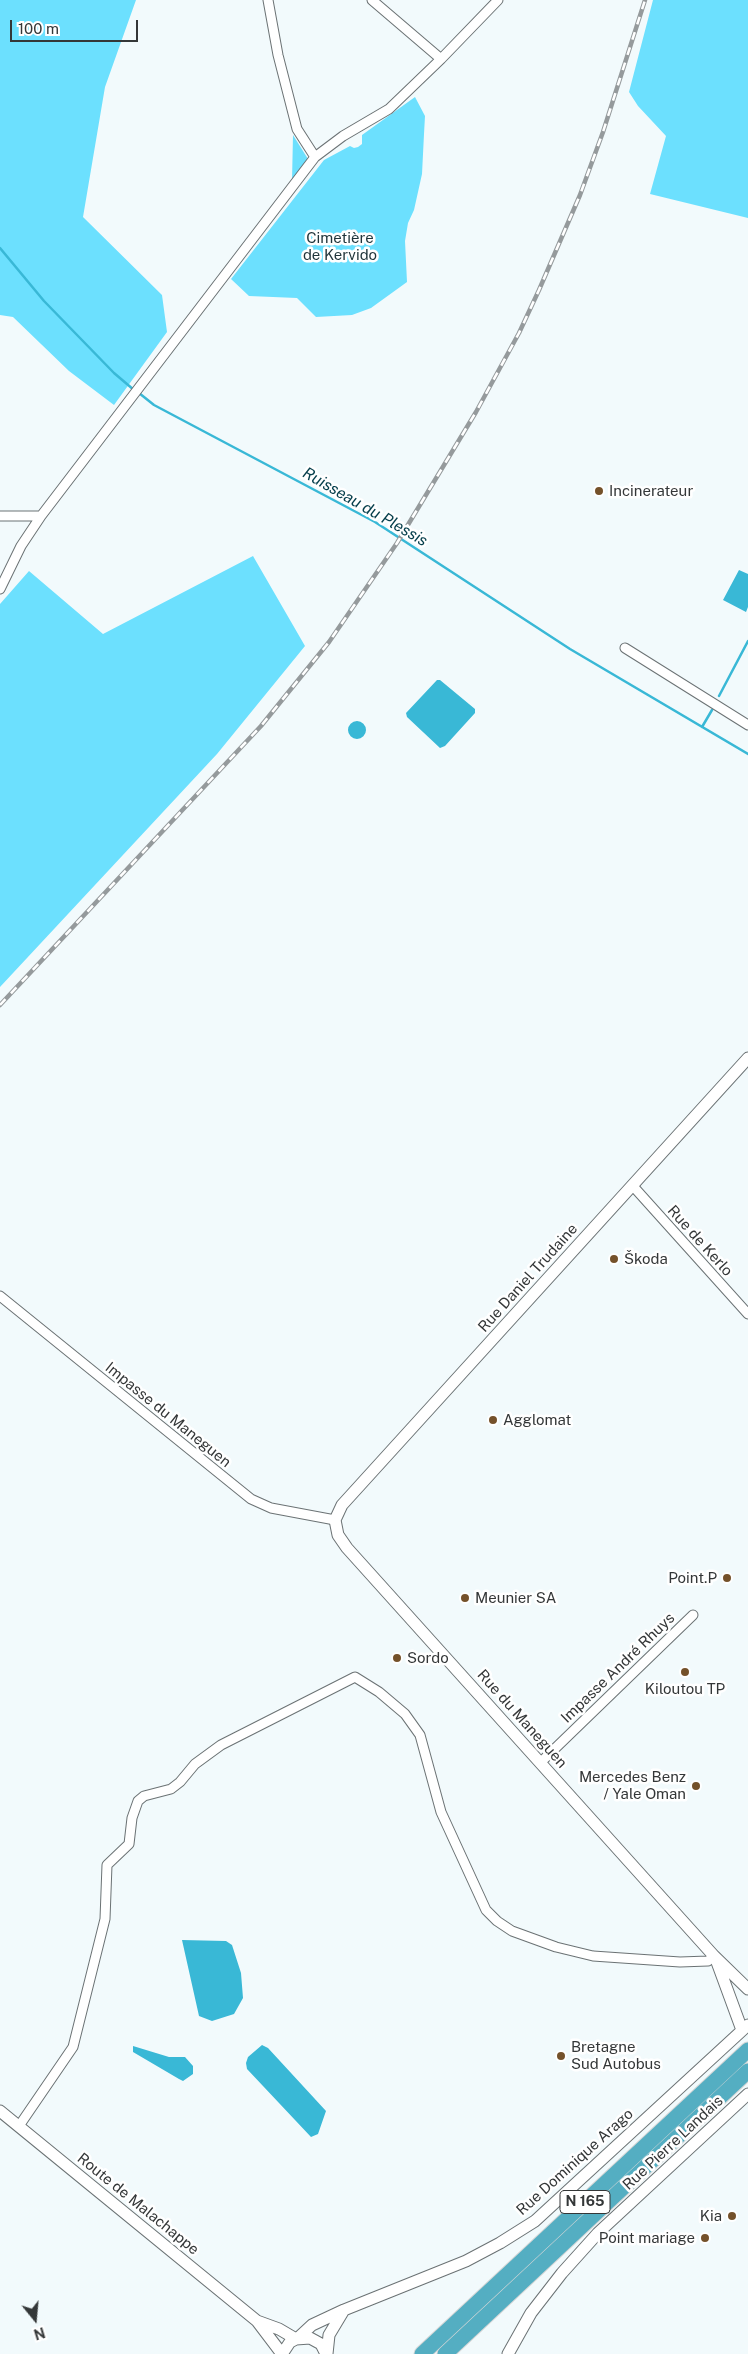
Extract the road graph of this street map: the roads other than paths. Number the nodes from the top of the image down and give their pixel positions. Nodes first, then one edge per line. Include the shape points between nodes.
1 (268, 0) edge
2 (372, 0) edge
3 (498, 0) edge
4 (442, 59) junction
5 (315, 157) junction
6 (0, 516) edge
7 (41, 516) junction
8 (0, 589) edge
9 (625, 648) dead end
10 (748, 725) edge
11 (748, 1058) edge
12 (632, 1185) junction
13 (0, 1296) edge
14 (748, 1314) edge
15 (335, 1520) junction
16 (693, 1615) dead end
17 (541, 1762) junction
18 (714, 1956) junction
19 (748, 1989) edge
20 (745, 2028) edge
21 (748, 2050) edge
22 (748, 2072) edge
23 (748, 2094) edge
24 (0, 2111) edge
25 (19, 2126) junction
26 (344, 2310) junction
27 (256, 2321) junction
28 (312, 2325) junction
29 (279, 2329) junction
30 (268, 2337) junction
31 (297, 2338) junction
32 (270, 2354) edge
33 (282, 2354) edge
34 (327, 2354) edge
35 (422, 2354) edge
36 (445, 2354) edge
37 (508, 2354) edge

1 - 5 street via 297,129
2 - 4 street
3 - 4 street
4 - 5 street via 389,109
5 - 7 street
6 - 7 street
7 - 8 street via 21,546
9 - 10 street
11 - 12 street, Rue Daniel Trudaine
12 - 14 street, Rue de Kerlo
12 - 15 street, Rue Daniel Trudaine via 342,1505
13 - 15 street, Impasse du Maneguen via 251,1499 271,1508
15 - 17 street, Rue du Maneguen via 338,1535 347,1548
16 - 17 street, Impasse André Rhuys
17 - 18 street, Rue du Maneguen
18 - 19 street, Rue du Maneguen
18 - 20 street, Rue du Maneguen
18 - 25 street via 708,1960 680,1962 593,1956 512,1931 497,1921 486,1910 441,1812 420,1735 405,1714 355,1677 221,1744 195,1764 171,1789 144,1796 138,1801 129,1844 107,1865 105,1919 73,2048
20 - 26 street, Rue Dominique Arago via 535,2220 466,2261
21 - 35 highway, N 165
22 - 36 highway, N 165
23 - 37 street, Rue Pierre Landais via 598,2233 531,2313
24 - 25 street, Route de Malachappe
25 - 27 street, Route de Malachappe
26 - 28 street, Rue Dominique Arago
26 - 34 street via 329,2335
27 - 29 street, Route de Malachappe
27 - 30 street, Route de Malachappe
28 - 29 street
28 - 31 street, Rue Dominique Arago
29 - 31 street, Route de Malachappe
30 - 32 street
30 - 33 street, Route de Malachappe
31 - 33 street, Rue Dominique Arago
31 - 34 street, Route de Malachappe via 310,2338 321,2344

